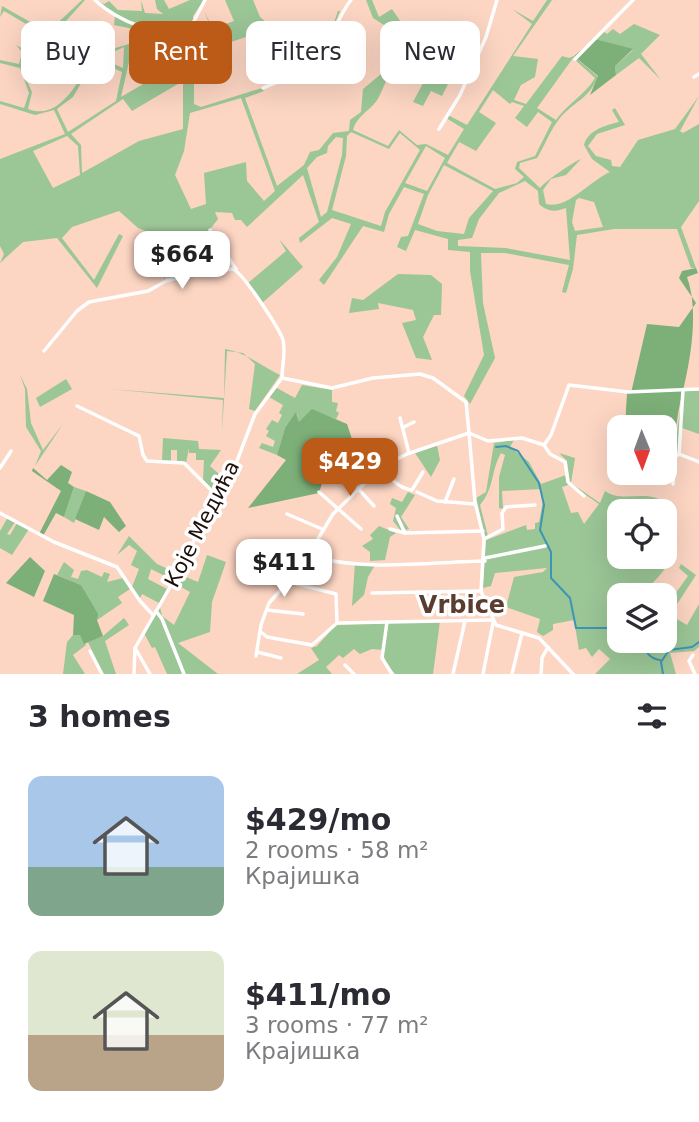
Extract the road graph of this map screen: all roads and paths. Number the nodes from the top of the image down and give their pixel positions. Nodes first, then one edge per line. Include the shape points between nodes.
1 (94, 0) edge
2 (205, 0) edge
3 (351, 0) edge
4 (497, 0) edge
5 (633, 0) edge
6 (337, 21) edge
7 (575, 59) dead end
8 (271, 84) edge
9 (263, 88) dead end
10 (439, 129) dead end
11 (210, 230) dead end
12 (237, 270) junction
13 (44, 351) dead end
14 (282, 378) junction
15 (683, 390) junction
16 (699, 390) edge
17 (77, 406) dead end
18 (400, 418) dead end
19 (414, 422) dead end
20 (403, 428) junction
21 (469, 433) junction
22 (544, 445) junction
23 (368, 449) dead end
24 (11, 451) dead end
25 (409, 454) junction
26 (679, 454) joint
27 (699, 462) edge
28 (383, 466) junction
29 (0, 468) edge
30 (423, 472) dead end
31 (344, 473) dead end
32 (454, 479) dead end
33 (358, 489) junction
34 (414, 491) junction
35 (319, 492) dead end
36 (583, 496) dead end
37 (220, 499) junction
38 (445, 502) junction
39 (475, 504) junction
40 (535, 505) dead end
41 (374, 506) dead end
42 (338, 509) junction
43 (0, 513) edge
44 (287, 514) dead end
45 (397, 516) dead end
46 (322, 529) junction
47 (361, 529) dead end
48 (390, 529) dead end
49 (483, 531) junction
50 (405, 533) junction
51 (484, 539) junction
52 (278, 542) dead end
53 (545, 545) dead end
54 (308, 553) junction
55 (485, 560) junction
56 (292, 579) junction
57 (481, 591) junction
58 (372, 593) dead end
59 (269, 610) junction
60 (155, 613) junction
61 (303, 614) dead end
62 (465, 621) junction
63 (387, 622) junction
64 (492, 622) junction
65 (337, 623) junction
66 (261, 632) junction
67 (522, 633) junction
68 (548, 647) junction
69 (135, 648) junction
70 (90, 651) dead end
71 (693, 655) dead end
72 (281, 658) dead end
73 (345, 665) dead end
74 (102, 674) edge
75 (134, 674) edge
76 (150, 674) edge
77 (184, 674) edge
78 (354, 674) edge
79 (392, 674) edge
80 (453, 674) edge
81 (483, 674) edge
82 (512, 674) edge
83 (541, 674) edge
84 (573, 674) edge
85 (695, 674) edge

1 - 2 street via 114,17 169,32 193,23
3 - 6 street
4 - 10 street via 460,95
5 - 7 street
8 - 9 street
11 - 12 street
12 - 13 street via 200,272 148,291 89,302
12 - 14 street via 283,341
14 - 21 street via 332,388 373,378 427,375 466,402
14 - 37 street, Које Медића via 254,414
15 - 16 street
15 - 22 street via 628,392 569,385
15 - 26 street
17 - 37 street via 139,436 148,461 187,465
18 - 20 street
19 - 20 street
20 - 25 street
21 - 22 street via 488,441 522,438
21 - 25 street
21 - 39 street
22 - 36 street via 565,462 568,482
23 - 28 street
24 - 29 street
25 - 28 street
26 - 27 street
28 - 33 street
28 - 34 street via 393,480
30 - 34 street
31 - 33 street
32 - 38 street
33 - 41 street
33 - 42 street
34 - 38 street
35 - 42 street
37 - 60 street, Које Медића
38 - 39 street
39 - 49 street
40 - 51 street via 506,507 502,510 503,528
42 - 46 street
42 - 47 street
43 - 60 street via 117,567 140,601
44 - 46 street
45 - 50 street
46 - 54 street
48 - 50 street
49 - 50 street
49 - 51 street
51 - 55 street
52 - 54 street
53 - 55 street
54 - 55 street via 369,562
54 - 56 street
55 - 57 street
56 - 59 street via 280,588
56 - 65 street via 336,594
57 - 58 street
57 - 64 street
59 - 61 street
59 - 66 street
60 - 69 street, Које Медића
60 - 77 street via 162,619
62 - 63 street
62 - 64 street
62 - 80 street
63 - 65 street
63 - 79 street via 382,658
64 - 67 street
64 - 81 street
65 - 66 street via 316,645 275,639
66 - 72 street via 257,654
67 - 68 street via 539,638
67 - 82 street
68 - 83 street
68 - 84 street
69 - 75 street, Које Медића
69 - 76 street
70 - 74 street
71 - 85 street via 688,659
73 - 78 street

